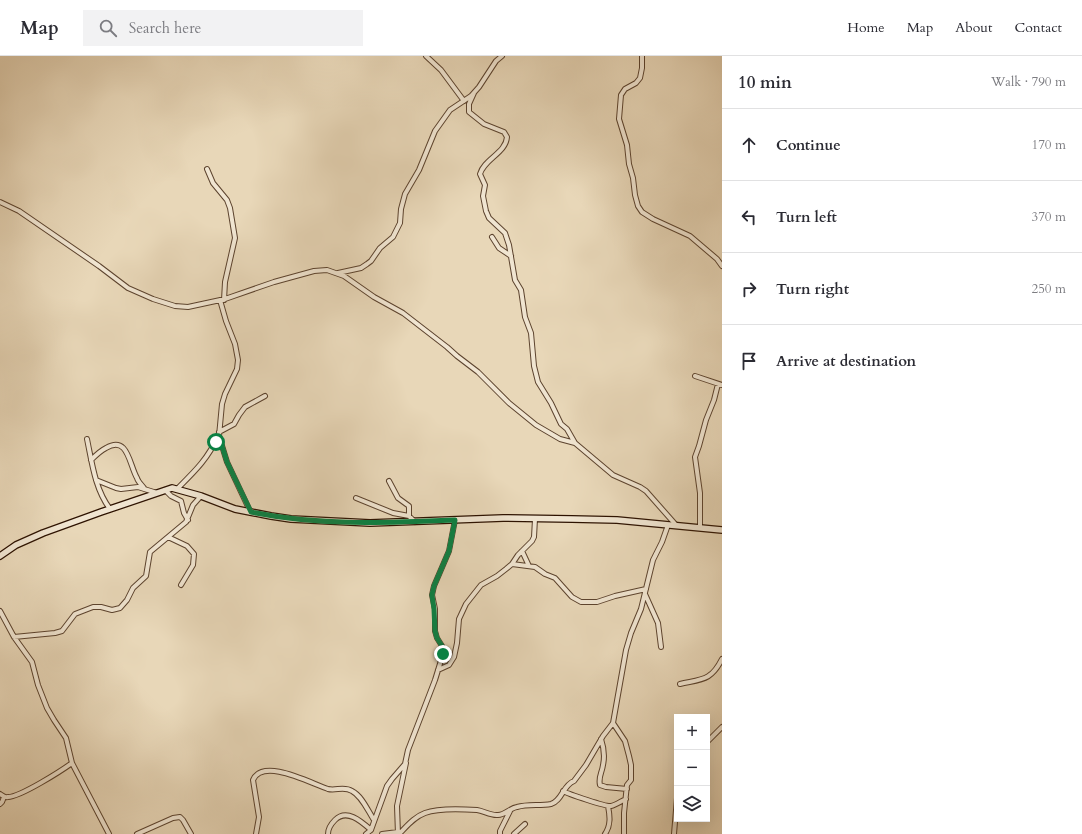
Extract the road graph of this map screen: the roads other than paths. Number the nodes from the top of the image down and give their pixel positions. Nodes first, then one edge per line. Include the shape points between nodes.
1 (426, 56) edge
2 (502, 56) edge
3 (642, 56) edge
4 (474, 93) junction
5 (464, 101) junction
6 (207, 169) dead end
7 (0, 202) edge
8 (492, 237) dead end
9 (511, 256) junction
10 (722, 266) edge
11 (337, 273) junction
12 (222, 300) junction
13 (695, 376) dead end
14 (720, 385) edge
15 (265, 396) dead end
16 (219, 434) junction
17 (87, 439) dead end
18 (575, 443) junction
19 (92, 460) junction
20 (96, 480) junction
21 (389, 481) dead end
22 (144, 488) junction
23 (177, 489) junction
24 (165, 490) junction
25 (157, 493) junction
26 (201, 496) junction
27 (356, 498) dead end
28 (110, 509) junction
29 (251, 512) junction
30 (409, 516) junction
31 (536, 519) junction
32 (188, 520) junction
33 (455, 520) junction
34 (416, 522) junction
35 (668, 525) junction
36 (676, 526) junction
37 (700, 528) junction
38 (722, 530) edge
39 (168, 537) junction
40 (522, 551) junction
41 (0, 556) edge
42 (512, 564) junction
43 (529, 566) junction
44 (181, 585) dead end
45 (646, 589) junction
46 (645, 594) junction
47 (0, 611) edge
48 (14, 637) junction
49 (661, 647) dead end
50 (722, 659) edge
51 (438, 670) junction
52 (680, 684) dead end
53 (613, 723) junction
54 (722, 727) edge
55 (601, 739) junction
56 (710, 739) edge
57 (406, 761) junction
58 (72, 763) junction
59 (627, 789) junction
60 (563, 791) junction
61 (2, 795) edge
62 (626, 799) junction
63 (0, 804) edge
64 (608, 806) junction
65 (511, 809) junction
66 (374, 820) junction
67 (675, 822) edge
68 (525, 824) dead end
69 (368, 833) edge
70 (398, 833) edge
71 (109, 834) edge
72 (137, 834) edge
73 (192, 834) edge
74 (256, 834) edge
75 (328, 834) edge
76 (382, 834) edge
77 (500, 834) edge
78 (514, 834) edge
79 (605, 834) edge
80 (624, 834) edge
81 (674, 834) edge

1 - 5 street via 442,70
2 - 4 street
3 - 10 street via 640,78 624,89 621,95 619,119 627,145 638,206 653,219 696,240
4 - 5 street
4 - 9 street via 469,104 469,112 484,124 504,132 507,137 504,146 480,174 485,185 483,196 486,211 489,218 507,237
5 - 11 street via 450,110 435,131 419,170 405,194 400,223 393,237 361,268
6 - 12 street via 213,183 227,200 235,238
7 - 12 street via 19,211 100,266 122,285 141,294 184,308
8 - 9 street via 499,248
9 - 18 street via 515,280 521,290 524,317 531,333 538,382 561,424
11 - 12 street via 327,270 314,271
11 - 18 street via 407,315 478,372 536,425 560,439
12 - 16 street via 226,321 236,344 238,360 222,404
13 - 14 street
14 - 37 street via 695,457 700,493
15 - 16 street via 245,407 234,424
16 - 23 street via 211,453
16 - 29 street via 230,469
17 - 19 street
18 - 36 street via 613,475 646,491
19 - 20 street
19 - 22 street via 96,454 112,444 118,445 124,449 137,480
20 - 22 street via 121,489
20 - 28 street
21 - 30 street via 398,498 409,506
22 - 25 street
23 - 24 street
23 - 26 street
24 - 25 street
24 - 32 street via 181,501
25 - 28 street
26 - 29 street via 235,509
26 - 32 street via 193,505
27 - 30 street via 393,513
28 - 41 street via 43,533 16,545
29 - 34 street via 291,519 352,523
30 - 34 street
31 - 33 street
31 - 35 street via 617,520
31 - 40 street via 534,537
32 - 39 street
33 - 34 street
33 - 51 street via 449,551 432,595 435,631 443,649
35 - 36 street
35 - 45 street via 653,560
36 - 37 street
37 - 38 street
39 - 44 street via 187,546 194,554 193,565
39 - 48 street via 150,552 148,573 133,588 120,608 112,610 92,607 75,614 62,631
40 - 42 street
40 - 43 street
42 - 43 street
42 - 51 street via 481,585 471,596 459,619 454,657 449,665
43 - 45 street via 536,567 555,578 572,597 581,602 597,602
45 - 46 street
46 - 49 street via 658,623
46 - 53 street via 626,650
47 - 48 street
48 - 58 street via 32,662 50,714 66,738
50 - 52 street via 715,671 705,679
51 - 57 street
53 - 55 street
53 - 59 street via 625,741 630,756 631,780
54 - 56 street
55 - 59 street via 604,752 600,785
55 - 60 street via 574,782
57 - 66 street via 387,786
57 - 70 street via 397,806
58 - 61 street via 22,792 13,796
58 - 71 street
59 - 62 street
60 - 64 street
60 - 65 street via 554,803
61 - 63 street
62 - 64 street
62 - 80 street
64 - 79 street via 610,820
65 - 70 street via 496,815 465,809 432,811 412,821
65 - 77 street
66 - 69 street
66 - 74 street via 359,796 350,789 331,790 287,774 268,771 257,774 253,780 259,817
67 - 81 street
68 - 78 street
69 - 75 street via 357,819 346,816 337,818
70 - 76 street
72 - 73 street via 180,817

